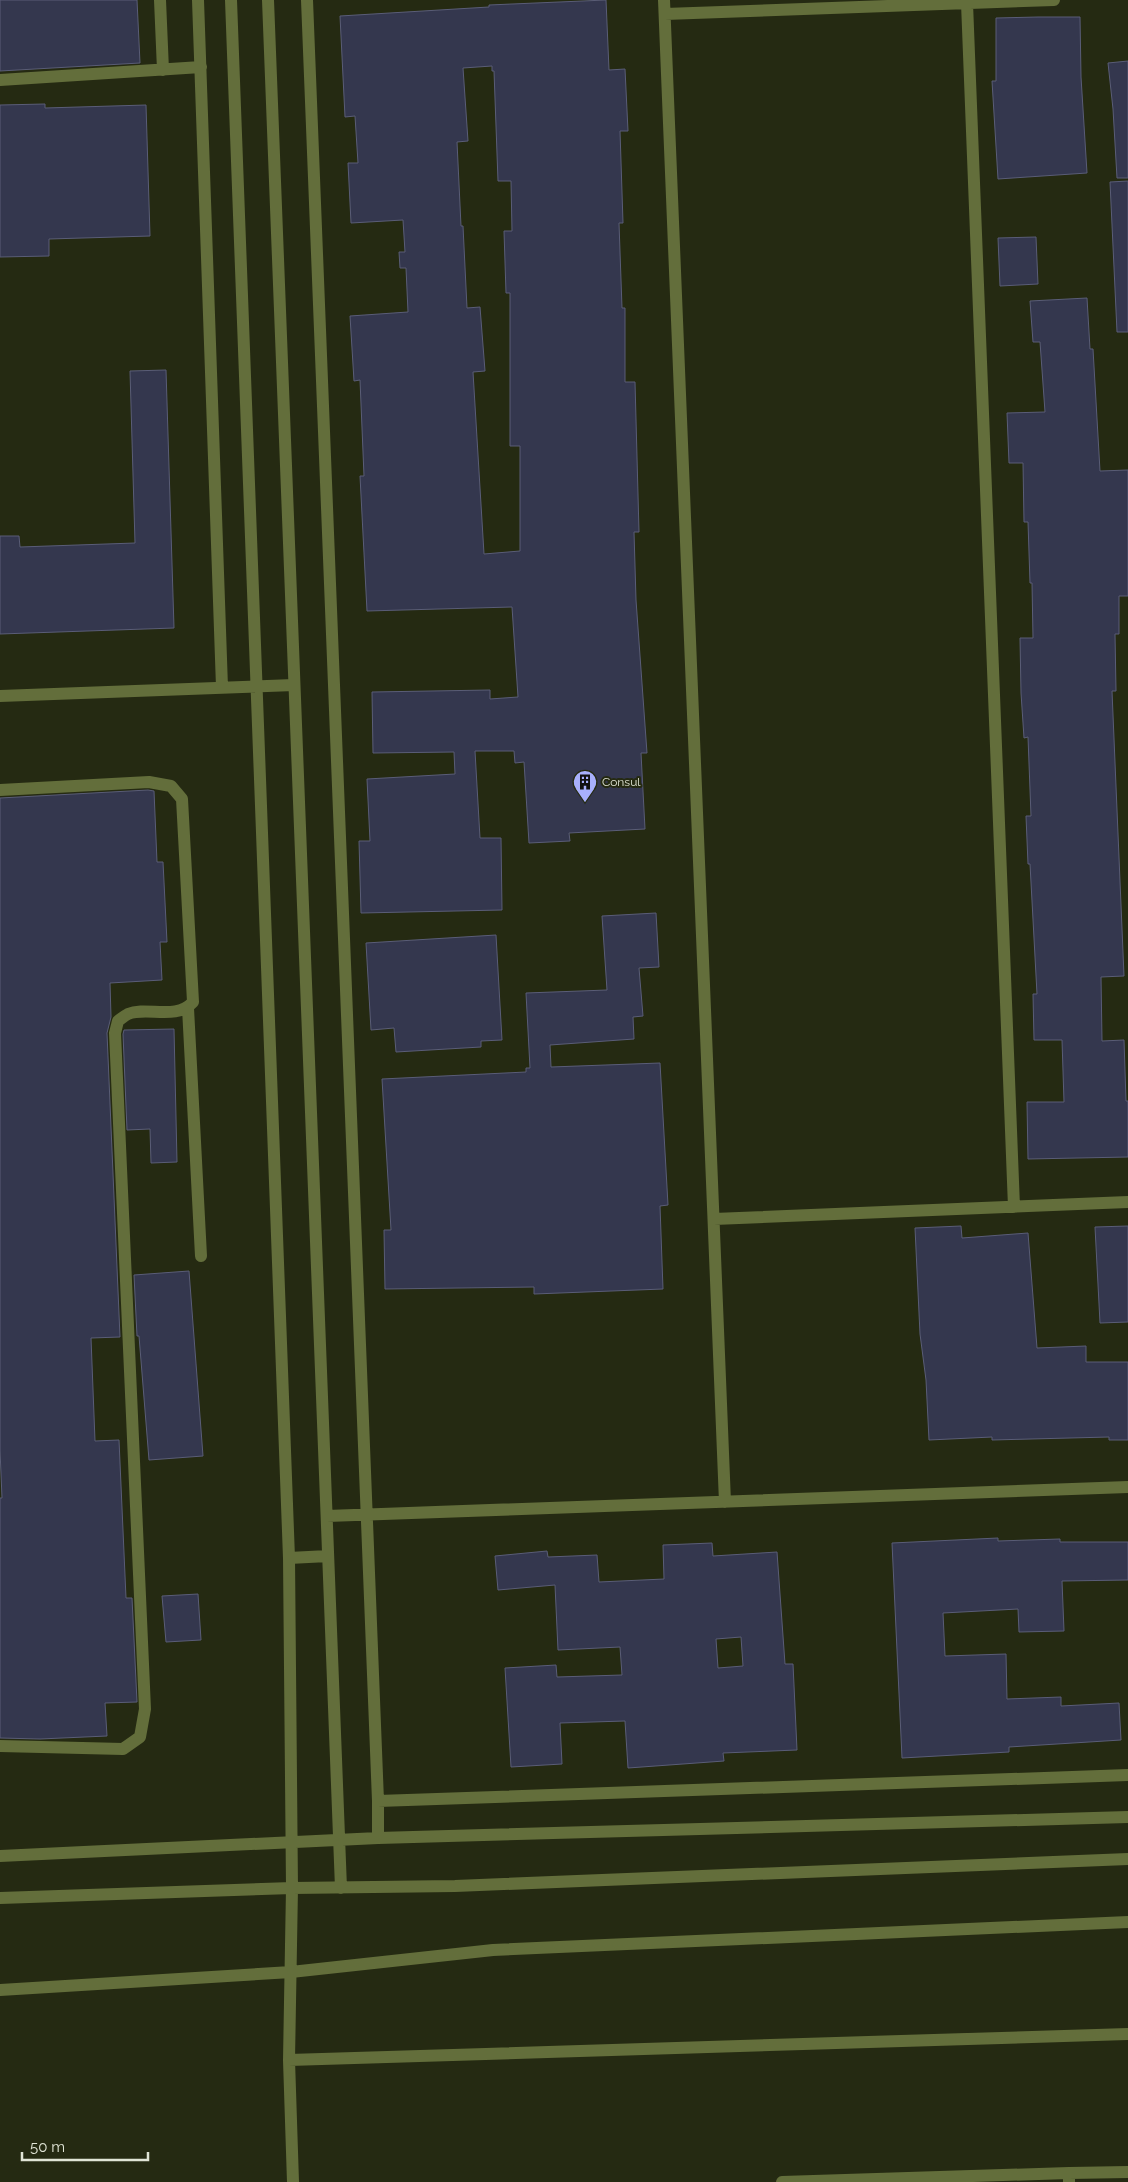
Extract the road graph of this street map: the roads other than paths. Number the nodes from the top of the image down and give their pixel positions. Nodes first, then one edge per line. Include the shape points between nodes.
1 (160, 0) edge
2 (198, 0) edge
3 (231, 0) edge
4 (268, 0) edge
5 (307, 0) edge
6 (664, 0) edge
7 (1054, 0) edge
8 (967, 3) junction
9 (665, 14) junction
10 (201, 67) junction
11 (163, 70) junction
12 (0, 80) edge
13 (294, 685) junction
14 (255, 686) junction
15 (222, 687) junction
16 (0, 696) edge
17 (0, 790) edge
18 (188, 1008) junction
19 (1128, 1202) edge
20 (1014, 1206) junction
21 (714, 1219) junction
22 (201, 1256) dead end
23 (1128, 1487) edge
24 (726, 1502) junction
25 (367, 1515) junction
26 (327, 1516) junction
27 (328, 1556) junction
28 (289, 1558) junction
29 (0, 1746) edge
30 (1128, 1776) edge
31 (378, 1801) junction
32 (1128, 1817) edge
33 (378, 1838) junction
34 (339, 1841) junction
35 (292, 1842) junction
36 (0, 1856) edge
37 (1128, 1859) edge
38 (292, 1888) junction
39 (341, 1888) junction
40 (0, 1898) edge
41 (1128, 1922) edge
42 (292, 1972) junction
43 (0, 1990) edge
44 (1128, 2034) edge
45 (289, 2060) junction
46 (1128, 2172) edge
47 (1069, 2177) edge
48 (294, 2182) edge
49 (782, 2182) edge

1 - 11 street
2 - 10 street
3 - 14 street
4 - 13 street
5 - 25 street
6 - 9 street
7 - 8 street
8 - 9 street
8 - 20 street
9 - 21 street
10 - 11 street
10 - 15 street
11 - 12 street
13 - 14 street
13 - 26 street
14 - 15 street
14 - 28 street
15 - 16 street
17 - 18 street via 149,782 171,786 182,799 193,1002
18 - 22 street
18 - 29 street via 128,1014 118,1021 115,1033 145,1709 140,1737 123,1749
19 - 20 street
20 - 21 street
21 - 24 street
23 - 24 street
24 - 25 street
25 - 26 street
25 - 31 street
26 - 27 street
27 - 28 street
27 - 34 street
28 - 35 street
30 - 31 street
31 - 33 street
32 - 33 street
33 - 34 street
34 - 35 street
34 - 39 street
35 - 36 street
35 - 38 street
37 - 39 street
38 - 39 street
38 - 40 street
38 - 42 street
41 - 42 street via 493,1950
42 - 43 street
42 - 45 street
44 - 45 street
45 - 48 street
46 - 47 street
47 - 49 street

